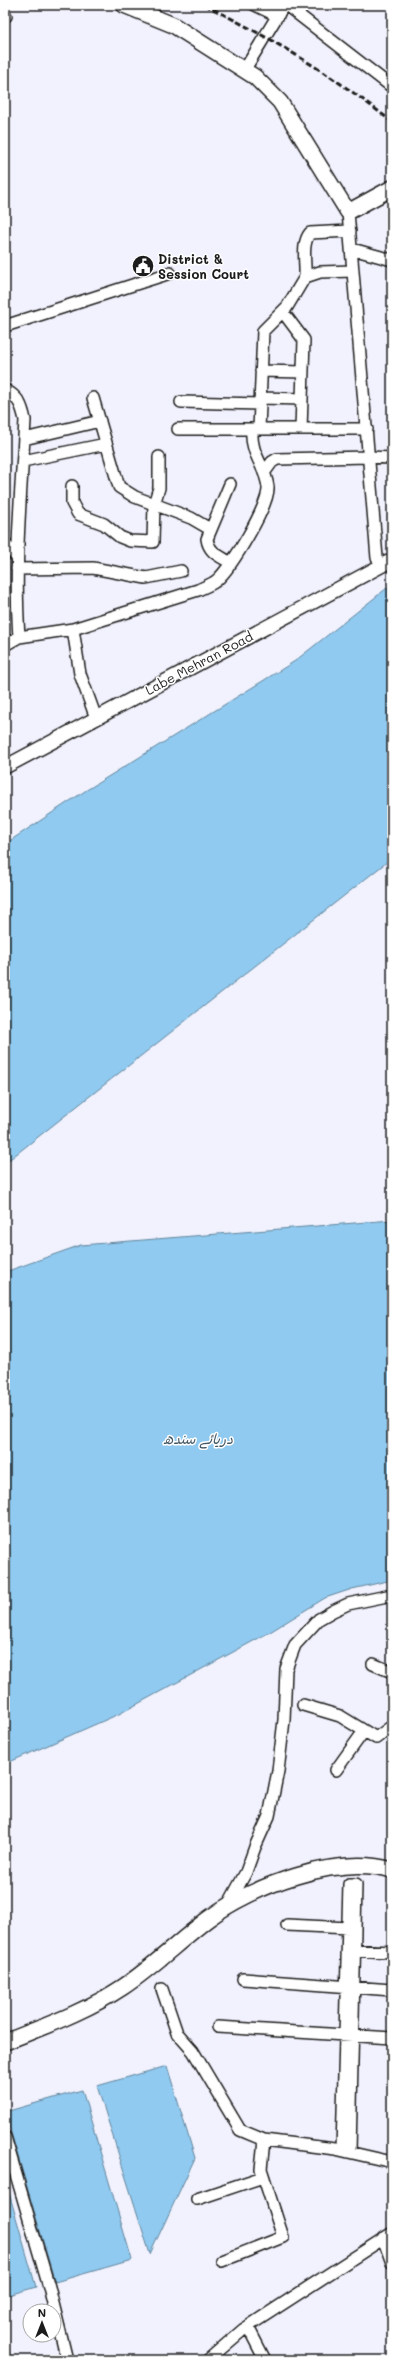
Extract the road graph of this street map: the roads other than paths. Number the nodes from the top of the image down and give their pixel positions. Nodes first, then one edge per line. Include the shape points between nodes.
1 (124, 5) edge
2 (255, 5) edge
3 (285, 5) edge
4 (278, 16) junction
5 (245, 69) junction
6 (392, 87) edge
7 (392, 188) edge
8 (348, 212) junction
9 (350, 231) junction
10 (352, 249) junction
11 (392, 260) edge
12 (354, 271) junction
13 (170, 273) dead end
14 (305, 277) junction
15 (283, 312) junction
16 (5, 326) edge
17 (261, 372) junction
18 (303, 372) junction
19 (5, 390) edge
20 (93, 398) dead end
21 (302, 399) junction
22 (260, 401) junction
23 (181, 402) dead end
24 (100, 421) junction
25 (178, 428) dead end
26 (255, 428) junction
27 (301, 429) junction
28 (367, 429) junction
29 (24, 438) junction
30 (106, 444) junction
31 (159, 457) dead end
32 (369, 457) junction
33 (392, 458) edge
34 (23, 461) junction
35 (264, 473) junction
36 (230, 484) dead end
37 (72, 486) dead end
38 (154, 504) junction
39 (210, 529) junction
40 (5, 544) edge
41 (377, 558) dead end
42 (392, 560) edge
43 (231, 563) junction
44 (17, 564) junction
45 (180, 572) dead end
46 (73, 629) junction
47 (19, 637) junction
48 (5, 645) edge
49 (96, 718) junction
50 (5, 767) edge
51 (392, 1595) edge
52 (373, 1664) dead end
53 (392, 1672) edge
54 (303, 1705) dead end
55 (392, 1726) edge
56 (364, 1730) junction
57 (336, 1770) dead end
58 (392, 1870) edge
59 (227, 1907) junction
60 (287, 1925) dead end
61 (348, 1928) junction
62 (351, 1951) junction
63 (392, 1952) edge
64 (243, 1979) dead end
65 (350, 1987) junction
66 (162, 1989) dead end
67 (392, 1990) edge
68 (218, 2027) dead end
69 (349, 2035) junction
70 (392, 2038) edge
71 (5, 2042) edge
72 (5, 2137) edge
73 (264, 2140) junction
74 (346, 2151) junction
75 (392, 2162) edge
76 (263, 2177) junction
77 (197, 2199) dead end
78 (387, 2236) edge
79 (222, 2260) dead end
80 (392, 2262) edge
81 (248, 2327) junction
82 (67, 2360) edge
83 (208, 2360) edge
84 (265, 2360) edge

1 - 5 main road via 173,25
2 - 4 street
3 - 4 street
3 - 6 street
4 - 5 street
5 - 8 main road via 280,102
7 - 8 main road
8 - 9 street
9 - 10 street
9 - 14 street via 310,233 304,257
10 - 11 street
10 - 12 street
12 - 14 street via 320,272
12 - 28 street
13 - 16 street
14 - 15 street
15 - 17 street via 263,331
15 - 18 street via 304,340
17 - 18 street
17 - 22 street
18 - 21 street
19 - 29 street via 14,395 21,404 25,420
20 - 24 street
21 - 22 street
21 - 27 street
22 - 23 street
22 - 26 street
24 - 29 street
24 - 30 street
25 - 26 street
26 - 27 street
26 - 35 street via 254,451
27 - 28 street
28 - 32 street
29 - 34 street
30 - 34 street
30 - 38 street via 119,487 135,497
31 - 38 street via 159,488
32 - 33 street
32 - 35 street via 277,459
32 - 41 street
34 - 44 street
35 - 43 street via 268,486 266,500
36 - 39 street
37 - 38 street via 72,503 78,514 104,524 120,537 130,540 153,542
38 - 39 street via 191,518
39 - 43 street via 208,546 212,552
40 - 44 street
42 - 49 street, Labe Mehran Road
43 - 46 street via 217,581 198,590
44 - 45 street via 93,568 146,578
44 - 47 street
46 - 47 street
46 - 49 street via 80,674
47 - 48 street
49 - 50 street, Labe Mehran Road
51 - 59 street via 348,1604 333,1611 319,1620 295,1645 286,1669 278,1772 269,1816 246,1872
52 - 53 street
54 - 56 street via 340,1716
55 - 56 street via 376,1738
56 - 57 street
58 - 59 main road via 366,1865 331,1867 287,1878
59 - 71 main road via 208,1919 164,1957 121,1988 58,2021
60 - 61 street
61 - 62 street
61 - 62 street via 349,1884 356,1884
62 - 63 street
62 - 65 street
64 - 65 street
65 - 67 street
65 - 69 street
66 - 73 street via 177,2033 193,2051 240,2130
68 - 69 street
69 - 70 street
69 - 74 street
72 - 82 street via 49,2287
73 - 74 street
73 - 76 street via 261,2157
74 - 75 street
76 - 77 street
76 - 79 street via 283,2237
78 - 80 street
78 - 81 street
81 - 83 street
81 - 84 street

